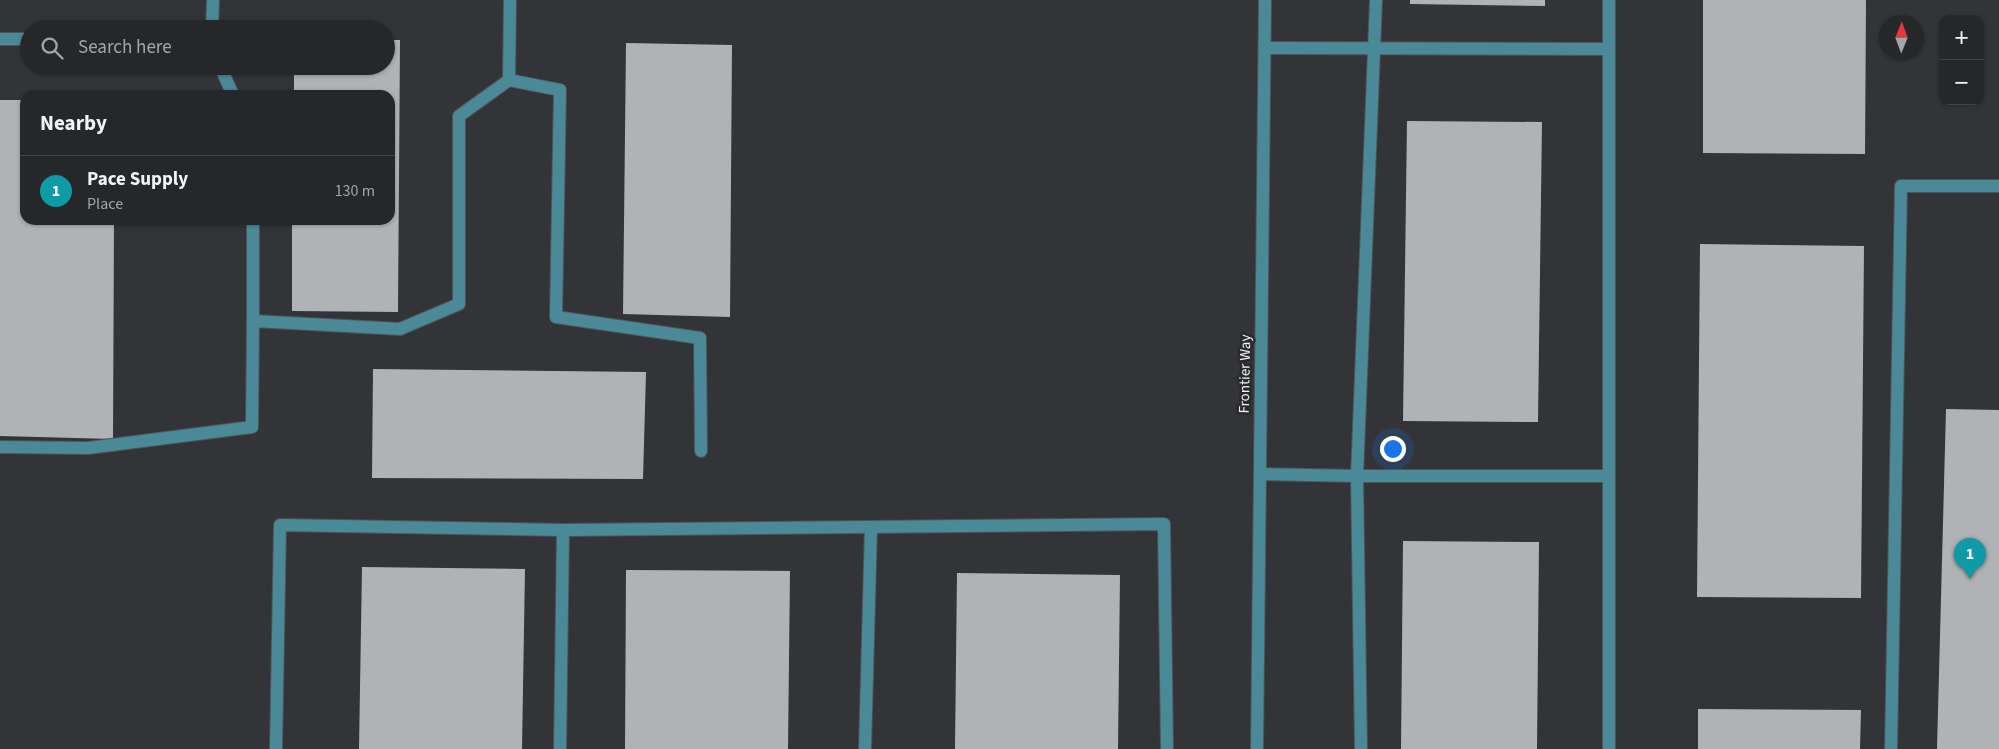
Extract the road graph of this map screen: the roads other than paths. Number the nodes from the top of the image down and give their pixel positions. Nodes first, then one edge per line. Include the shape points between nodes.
1 (214, 0) edge
2 (510, 0) edge
3 (1265, 0) edge
4 (1376, 0) edge
5 (1609, 0) edge
6 (213, 20) edge
7 (0, 39) edge
8 (20, 39) edge
9 (1265, 48) junction
10 (1375, 48) junction
11 (1609, 49) junction
12 (224, 75) edge
13 (509, 80) junction
14 (231, 90) edge
15 (1999, 186) edge
16 (253, 225) edge
17 (253, 321) junction
18 (0, 447) edge
19 (701, 451) dead end
20 (1260, 474) junction
21 (1357, 476) junction
22 (1609, 476) junction
23 (871, 527) junction
24 (563, 530) junction
25 (276, 749) edge
26 (560, 749) edge
27 (866, 749) edge
28 (1167, 749) edge
29 (1257, 749) edge
30 (1360, 749) edge
31 (1609, 749) edge
32 (1891, 749) edge

1 - 6 street
2 - 13 street
3 - 9 street, Frontier Way
4 - 10 street
5 - 11 street
7 - 8 street
9 - 10 street
9 - 20 street, Frontier Way
10 - 11 street
10 - 21 street
11 - 22 street
12 - 14 street
13 - 17 street via 459,116 458,304 400,329
13 - 19 street via 560,90 556,317 700,338
15 - 32 street via 1901,186
16 - 17 street
17 - 18 street via 252,427 88,448
20 - 21 street
20 - 29 street, Frontier Way
21 - 22 street
21 - 30 street
22 - 31 street
23 - 24 street
23 - 27 street
23 - 28 street via 1164,524
24 - 25 street via 280,525
24 - 26 street

